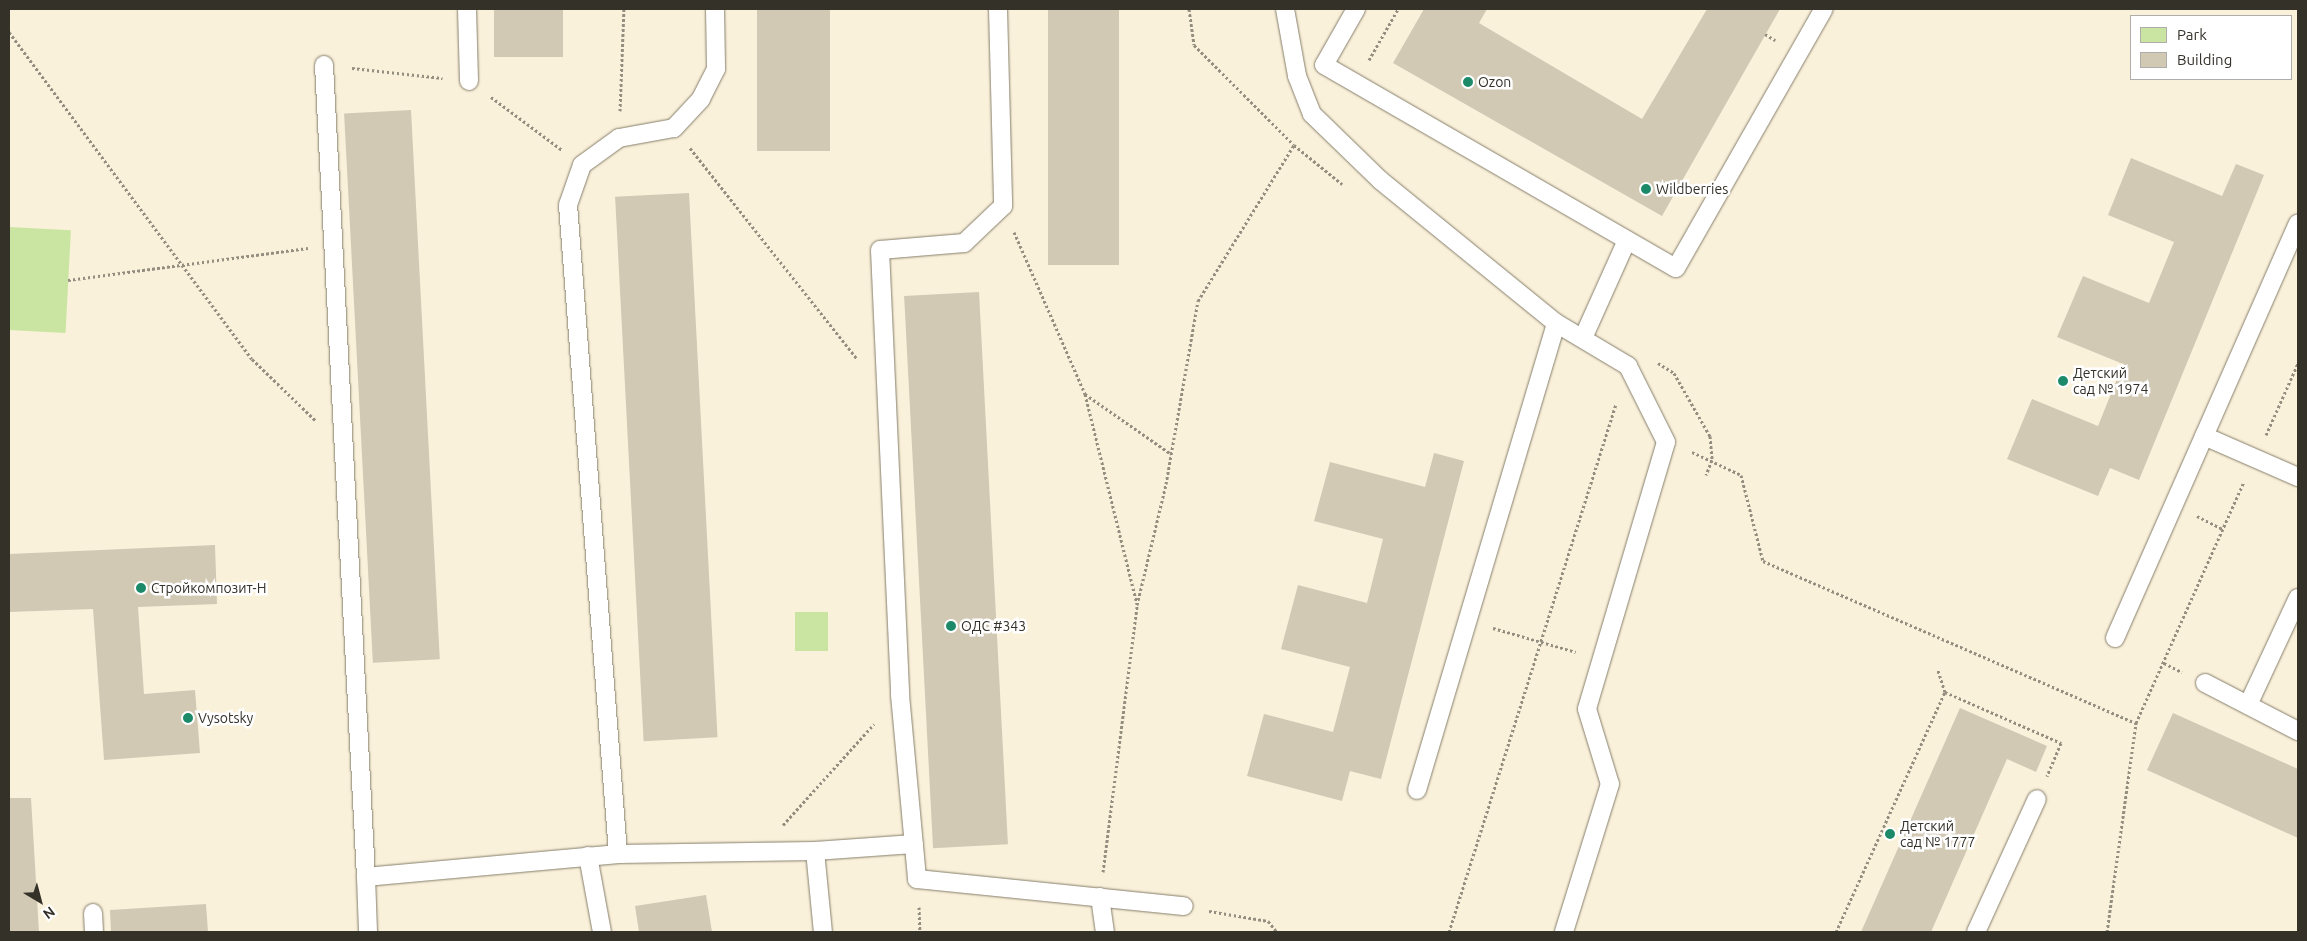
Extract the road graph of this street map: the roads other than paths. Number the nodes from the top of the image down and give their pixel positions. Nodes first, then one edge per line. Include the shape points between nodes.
1 (466, 9) edge
2 (715, 9) edge
3 (998, 9) edge
4 (1286, 9) edge
5 (1356, 9) edge
6 (1824, 9) edge
7 (324, 65) dead end
8 (469, 81) dead end
9 (2298, 224) edge
10 (1627, 240) junction
11 (1556, 323) junction
12 (1584, 338) junction
13 (2204, 436) junction
14 (2298, 477) edge
15 (2298, 598) edge
16 (2115, 638) dead end
17 (2206, 683) dead end
18 (2248, 705) junction
19 (2298, 731) edge
20 (1417, 790) dead end
21 (2037, 799) road end
22 (914, 844) junction
23 (815, 851) junction
24 (618, 854) junction
25 (588, 856) junction
26 (366, 877) junction
27 (1100, 897) junction
28 (1184, 906) road end
29 (93, 913) dead end
30 (94, 932) edge
31 (368, 932) edge
32 (602, 932) edge
33 (823, 932) edge
34 (1105, 932) edge
35 (1564, 932) edge
36 (1977, 932) edge

1 - 8 lane
2 - 24 lane via 716,69 701,99 674,128 619,138 582,166 568,206
3 - 22 lane via 1003,206 964,243 880,250 900,695
4 - 11 lane via 1297,76 1312,114 1380,180
5 - 10 lane via 1324,65
6 - 10 lane via 1676,268
7 - 26 lane
9 - 13 lane
10 - 12 lane
11 - 12 lane
11 - 20 lane
12 - 35 lane via 1628,366 1666,442 1587,709 1610,784
13 - 14 lane
13 - 16 lane
15 - 18 lane
17 - 18 lane
18 - 19 lane
21 - 36 lane
22 - 23 lane
22 - 27 lane via 917,879
23 - 24 lane
23 - 33 lane
24 - 25 lane
25 - 26 lane
25 - 32 lane
26 - 31 lane
27 - 28 lane
27 - 34 lane
29 - 30 lane

